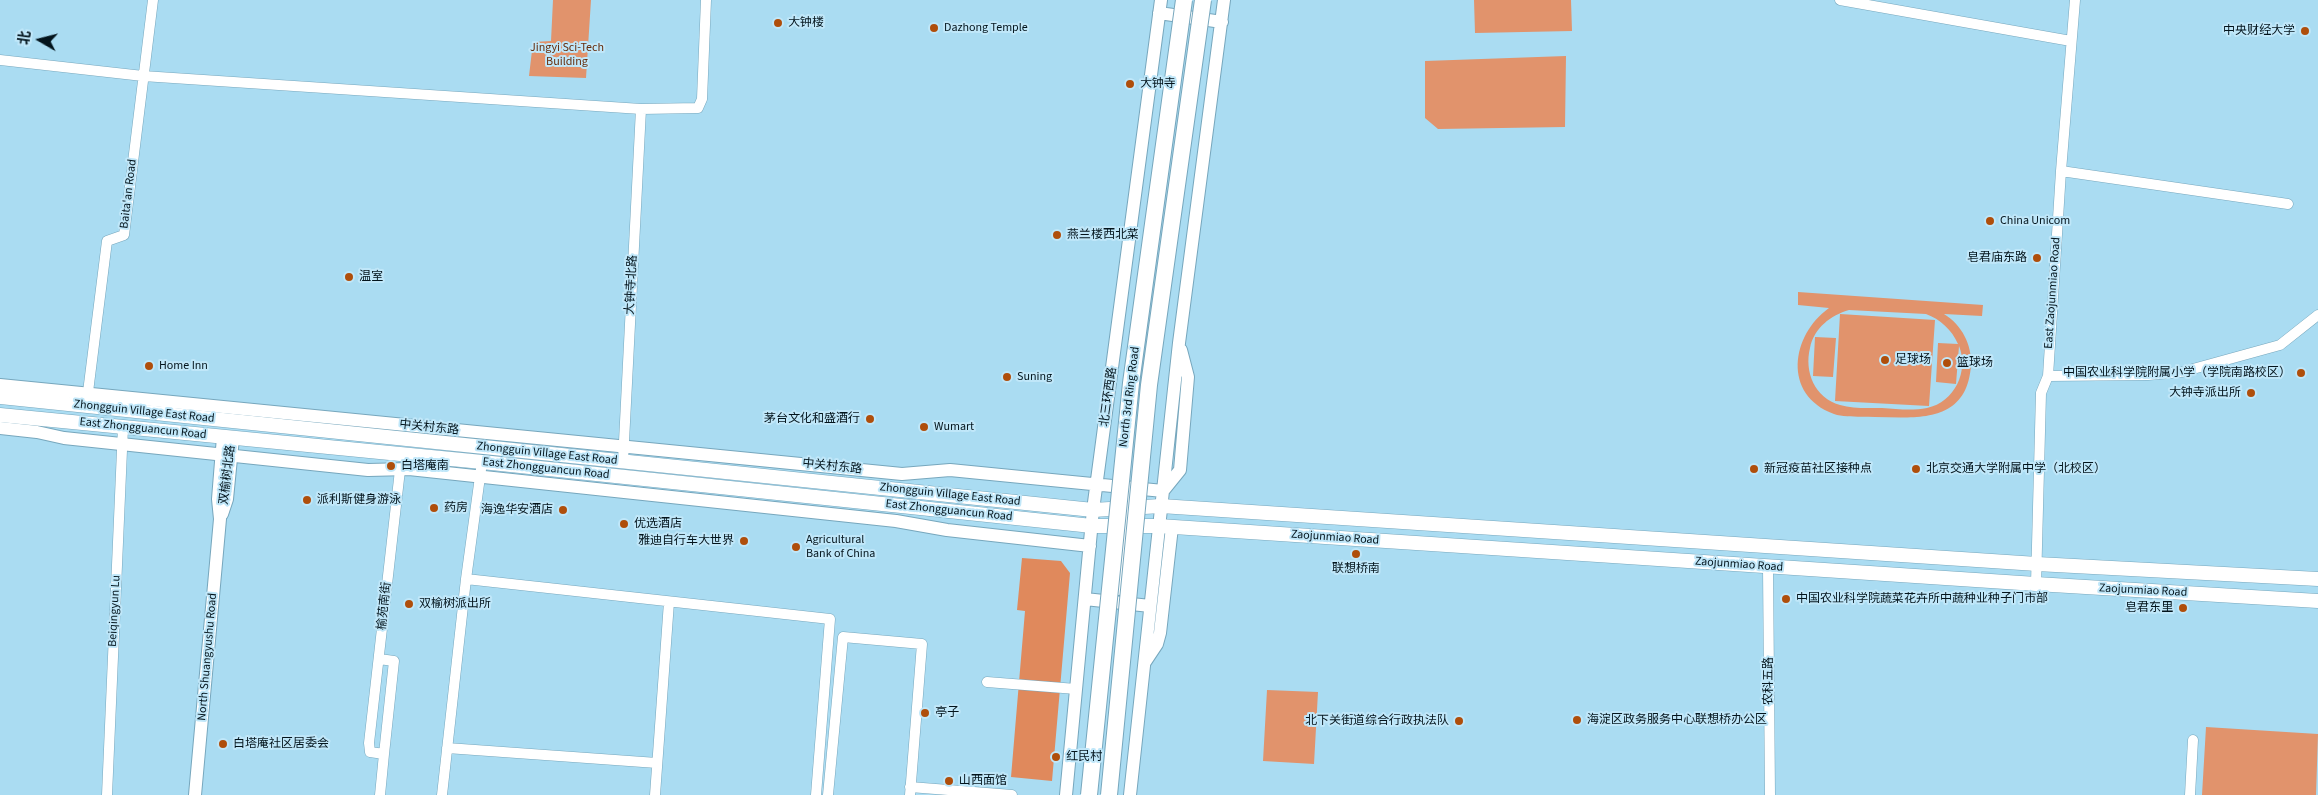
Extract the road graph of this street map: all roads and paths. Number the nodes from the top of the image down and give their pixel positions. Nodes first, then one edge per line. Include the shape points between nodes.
1 (153, 0) edge
2 (706, 0) edge
3 (1184, 0) edge
4 (1203, 0) edge
5 (1224, 0) edge
6 (1840, 0) edge
7 (2075, 0) edge
8 (1160, 6) edge
9 (1222, 22) junction
10 (2072, 41) junction
11 (0, 60) edge
12 (143, 76) junction
13 (641, 109) junction
14 (2061, 171) junction
15 (2288, 204) dead end
16 (2318, 315) edge
17 (2048, 376) junction
18 (0, 385) edge
19 (0, 397) edge
20 (85, 402) junction
21 (0, 415) edge
22 (124, 427) junction
23 (0, 428) edge
24 (228, 438) junction
25 (123, 444) junction
26 (624, 447) junction
27 (226, 455) junction
28 (624, 461) junction
29 (482, 462) junction
30 (400, 470) junction
31 (480, 477) junction
32 (1097, 484) junction
33 (1128, 487) junction
34 (1163, 491) junction
35 (1161, 506) junction
36 (1127, 507) junction
37 (1093, 510) junction
38 (220, 519) joint
39 (1092, 526) junction
40 (1125, 526) junction
41 (1166, 527) junction
42 (1090, 546) junction
43 (2037, 564) junction
44 (1768, 567) junction
45 (466, 579) junction
46 (2318, 579) edge
47 (2036, 584) junction
48 (1085, 599) junction
49 (2318, 601) edge
50 (670, 602) junction
51 (1116, 603) junction
52 (1150, 606) junction
53 (379, 659) junction
54 (1144, 664) junction
55 (987, 682) dead end
56 (1076, 689) junction
57 (2193, 740) dead end
58 (447, 748) junction
59 (384, 754) junction
60 (657, 763) junction
61 (910, 791) edge
62 (107, 795) edge
63 (196, 795) edge
64 (380, 795) edge
65 (442, 795) edge
66 (655, 795) edge
67 (816, 795) edge
68 (828, 795) edge
69 (1012, 795) edge
70 (1066, 795) edge
71 (1089, 795) edge
72 (1109, 795) edge
73 (1130, 795) edge
74 (1770, 795) edge
75 (2190, 795) edge

1 - 12 street, Baita'an Road
2 - 13 street via 702,99 698,108
3 - 71 highway, North 3rd Ring Road, bridge via 1131,384
4 - 72 highway, North 3rd Ring Road, bridge via 1149,385
5 - 9 street
6 - 10 street
7 - 10 street, East Zaojunmiao Road
8 - 9 street
8 - 32 street, 北三环西路
9 - 34 street via 1179,344 1188,377 1180,470
10 - 14 street, East Zaojunmiao Road
11 - 12 street
12 - 13 street
12 - 20 street, Baita'an Road via 124,235 107,241
13 - 26 street, 大钟寺北路
14 - 15 street
14 - 17 street, East Zaojunmiao Road
16 - 17 street via 2280,345 2182,372
17 - 43 street, East Zaojunmiao Road via 2041,393
18 - 20 street via 62,391
19 - 20 main road, Zhongguin Village East Road
20 - 26 street, 中关村东路
20 - 28 main road, Zhongguin Village East Road
21 - 22 main road, East Zhongguancun Road
22 - 24 main road, East Zhongguancun Road
22 - 25 street, Beiqingyun Lu
23 - 25 street
24 - 27 street, 双榆树北路
24 - 29 main road, East Zhongguancun Road
25 - 27 street
25 - 62 street, Beiqingyun Lu
26 - 28 street, 大钟寺北路
26 - 32 street, 中关村东路 via 902,474 950,470
27 - 30 street via 368,470
27 - 38 street, 双榆树北路 via 218,499
28 - 37 main road, Zhongguin Village East Road
29 - 31 street
29 - 39 main road, East Zhongguancun Road
30 - 31 street
30 - 53 street, 榆苑南街
31 - 42 street via 896,521
31 - 45 street
32 - 33 street, 中关村东路
32 - 37 street, 北三环西路
33 - 34 street, 中关村东路
33 - 36 street
34 - 35 street
35 - 36 main road, Zaojunmiao Road
35 - 41 street
35 - 43 main road, Zaojunmiao Road
36 - 37 main road, Zhongguin Village East Road
36 - 40 street
37 - 39 street, 北三环西路
38 - 63 street, North Shuangyushu Road
39 - 40 main road, East Zhongguancun Road
39 - 42 street, 北三环西路
40 - 41 main road, Zaojunmiao Road
40 - 51 street
41 - 44 main road, Zaojunmiao Road
41 - 52 street
41 - 54 street via 1160,634
42 - 48 street, 北三环西路
43 - 46 main road, Zaojunmiao Road
43 - 47 street, East Zaojunmiao Road
44 - 47 main road, Zaojunmiao Road
44 - 74 street, 农科五路
45 - 50 street
45 - 58 street
47 - 49 main road, Zaojunmiao Road
48 - 51 street
48 - 56 street, 北三环西路
50 - 60 street
50 - 67 street via 830,619
51 - 52 street
52 - 54 street
53 - 59 street, 榆苑南街 via 369,743 370,752
53 - 59 street via 394,661
54 - 73 street
55 - 56 street
56 - 70 street, 北三环西路
57 - 75 street
58 - 60 street
58 - 65 street
59 - 64 street
60 - 66 street
61 - 68 street via 922,644 843,638
61 - 69 street

